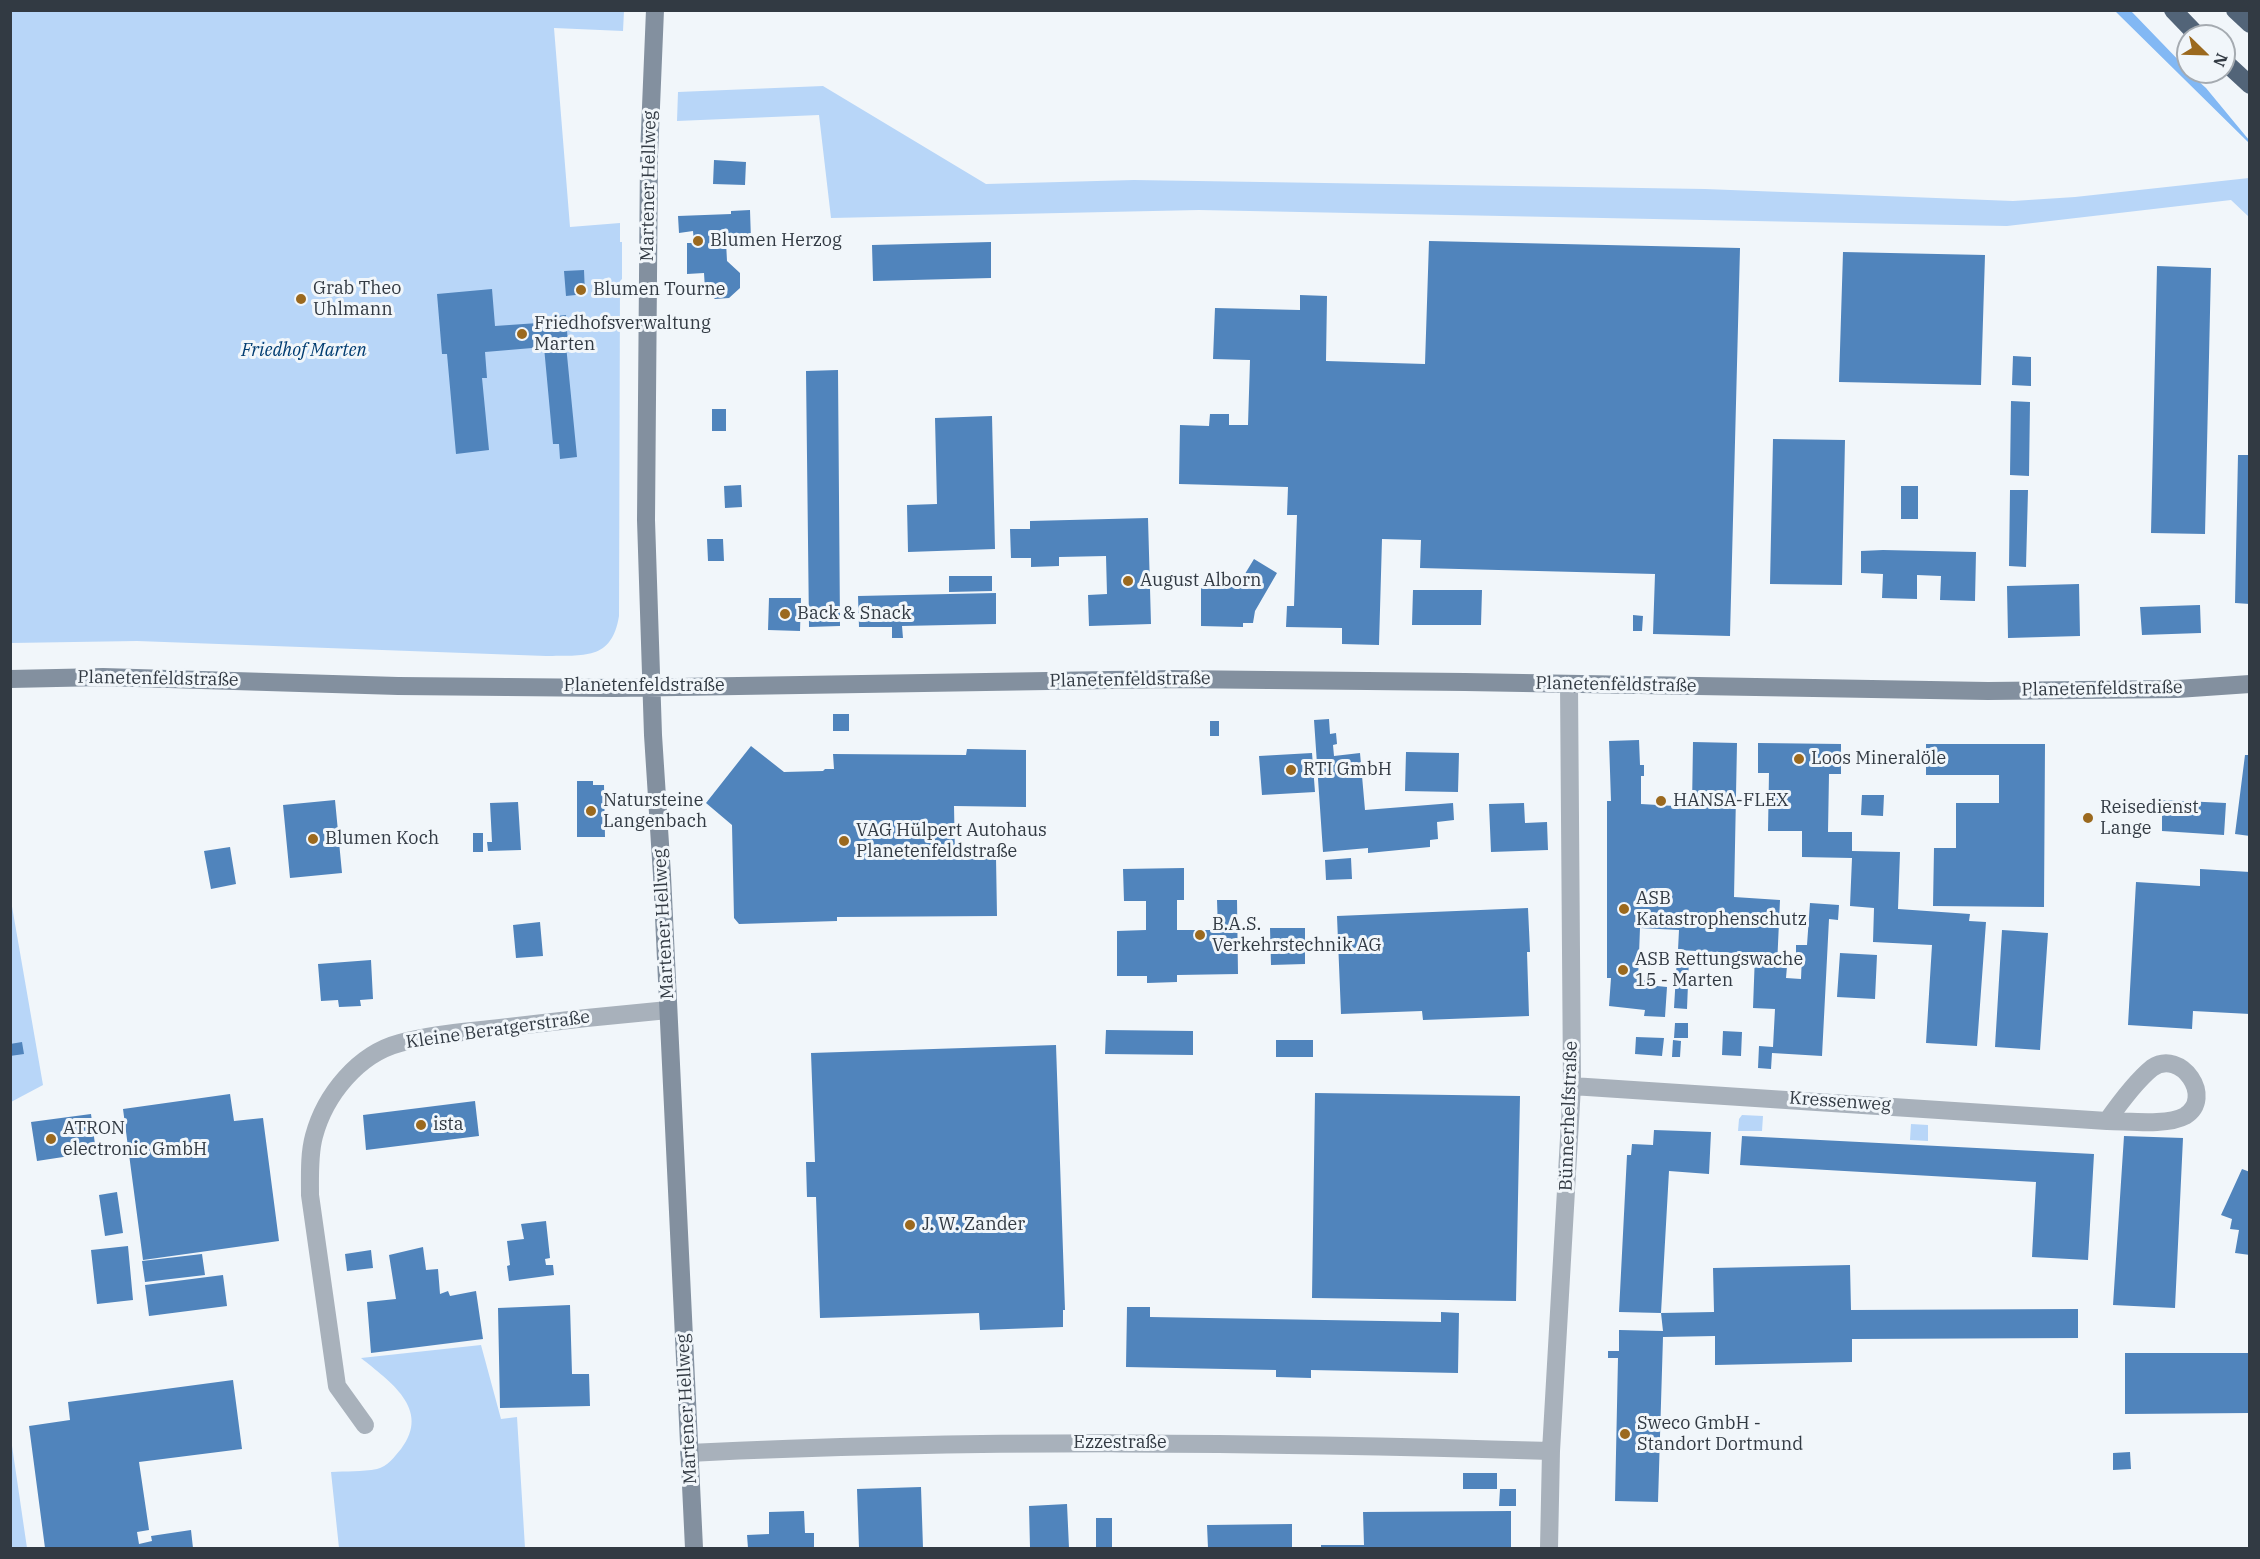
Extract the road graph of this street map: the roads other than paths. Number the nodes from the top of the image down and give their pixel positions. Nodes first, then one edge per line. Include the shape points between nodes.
1 (655, 10) edge
2 (2173, 10) edge
3 (2235, 10) edge
4 (2186, 24) edge
5 (2250, 24) edge
6 (2236, 72) edge
7 (2250, 85) edge
8 (10, 678) edge
9 (1569, 684) junction
10 (2250, 684) edge
11 (652, 687) junction
12 (668, 1010) junction
13 (1572, 1086) junction
14 (2107, 1121) junction
15 (365, 1425) dead end
16 (1551, 1451) junction
17 (689, 1453) junction
18 (694, 1548) edge
19 (1549, 1548) edge

1 - 11 street, Martener Hellweg via 649,155 646,520
2 - 4 highway
3 - 5 highway
6 - 7 highway
8 - 11 street, Planetenfeldstraße
9 - 10 street, Planetenfeldstraße via 1988,692
9 - 11 street, Planetenfeldstraße via 1171,679
9 - 13 street, Bünnerhelfstraße
11 - 12 street, Martener Hellweg
12 - 15 street, Kleine Beratgerstraße via 400,1043 362,1062 334,1092 313,1137 310,1195 337,1386
12 - 17 street, Martener Hellweg
13 - 14 street, Kressenweg
13 - 16 street, Bünnerhelfstraße
14 - 14 street, Kressenweg via 2176,1120 2188,1115 2196,1092 2193,1079 2174,1065 2153,1068
16 - 17 street, Ezzestraße via 958,1443
16 - 19 street, Bünnerhelfstraße
17 - 18 street, Martener Hellweg

